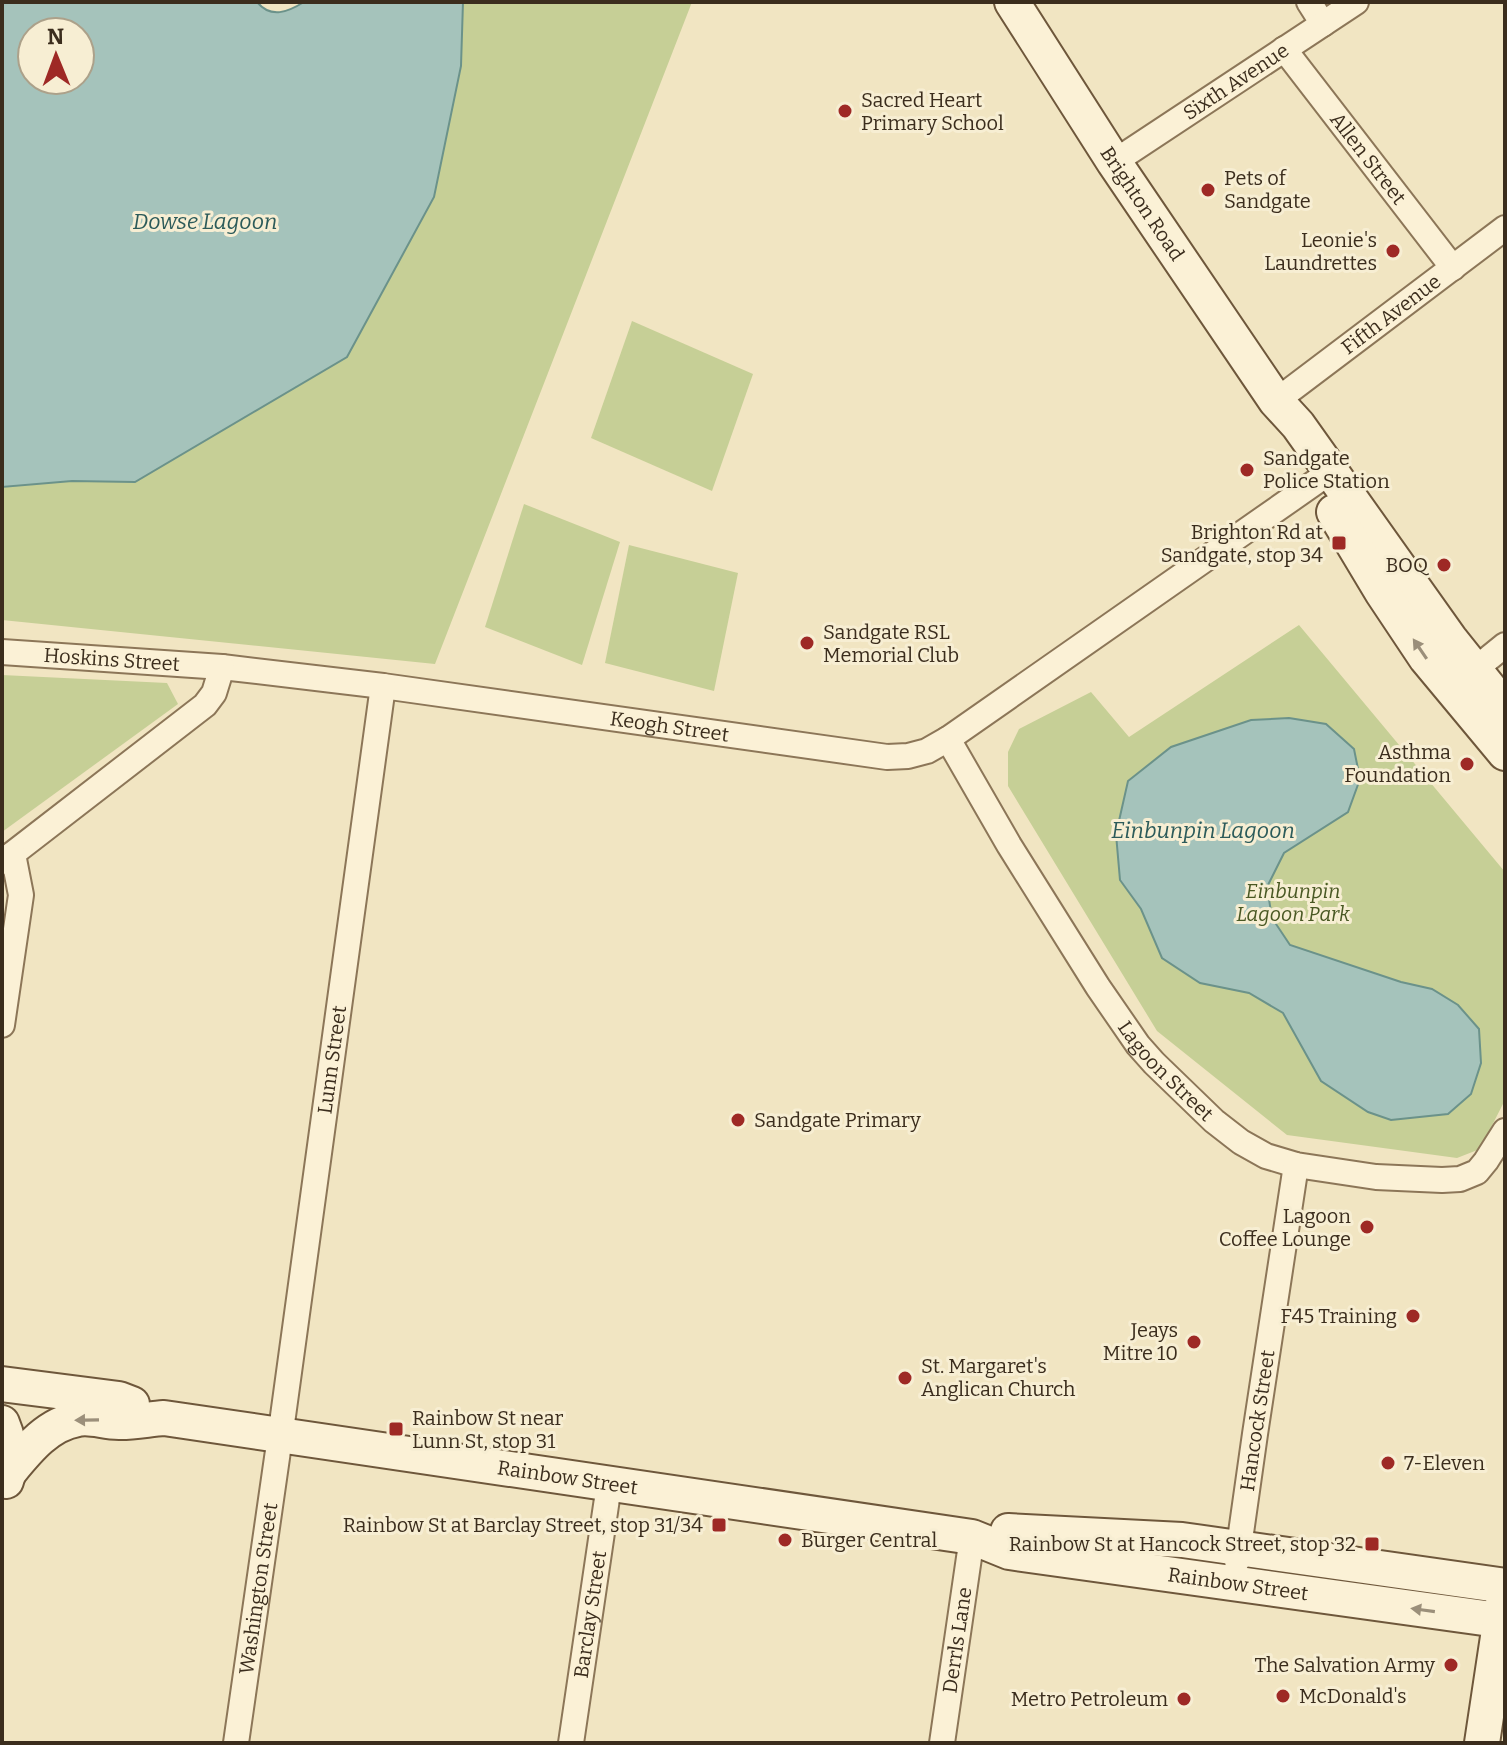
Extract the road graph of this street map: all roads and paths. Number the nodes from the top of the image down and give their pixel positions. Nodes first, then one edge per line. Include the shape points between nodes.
1 (1012, 2) edge
2 (1309, 2) edge
3 (1356, 2) edge
4 (1323, 24) junction
5 (1284, 49) junction
6 (1114, 162) junction
7 (1505, 228) edge
8 (1453, 268) junction
9 (1276, 401) junction
10 (1324, 477) junction
11 (1505, 645) edge
12 (2, 652) edge
13 (222, 667) junction
14 (1463, 679) junction
15 (383, 686) junction
16 (1505, 708) edge
17 (948, 739) junction
18 (1505, 753) edge
19 (8, 858) edge
20 (2, 1025) edge
21 (1505, 1131) edge
22 (1296, 1165) junction
23 (2, 1384) edge
24 (164, 1418) junction
25 (2, 1423) edge
26 (281, 1435) junction
27 (6, 1482) edge
28 (609, 1485) junction
29 (972, 1537) junction
30 (1239, 1547) junction
31 (1235, 1583) junction
32 (1504, 1604) edge
33 (236, 1743) edge
34 (571, 1743) edge
35 (942, 1743) edge
36 (1482, 1743) edge

1 - 6 main road, Brighton Road
2 - 4 street
3 - 4 street, Sixth Avenue
4 - 5 street, Sixth Avenue
5 - 6 street, Sixth Avenue
5 - 8 street, Allen Street
6 - 9 main road, Brighton Road
7 - 8 street, Fifth Avenue
8 - 9 street, Fifth Avenue
9 - 10 main road, Brighton Road via 1298,425
10 - 14 main road, Brighton Road via 1450,639
10 - 17 street, Keogh Street
11 - 14 street
12 - 13 street, Hoskins Street
13 - 15 street, Keogh Street
13 - 19 street via 205,705
14 - 16 main road, Brighton Road
14 - 18 main road, Brighton Road
15 - 17 street, Keogh Street via 887,757 927,751
15 - 26 street, Lunn Street
17 - 22 street, Lagoon Street via 1025,871 1138,1045 1241,1142
19 - 20 street via 21,895
21 - 22 street, Lagoon Street via 1477,1172 1460,1179 1376,1177
22 - 30 street, Hancock Street
23 - 24 main road, Rainbow Street via 119,1399
24 - 26 main road, Rainbow Street
24 -> 27 main road, Rainbow Street via 119,1423 78,1419 61,1424 27,1450
25 - 27 main road via 10,1447
26 - 28 main road, Rainbow Street
26 - 33 street, Washington Street
28 - 29 main road, Rainbow Street
28 - 34 street, Barclay Street
29 - 30 main road, Rainbow Street via 1005,1531
29 - 31 main road, Rainbow Street via 1009,1552
29 - 35 street, Derrls Lane
30 - 31 street, Hancock Street
30 - 32 main road, Rainbow Street
32 -> 31 main road, Rainbow Street
32 - 36 main road

